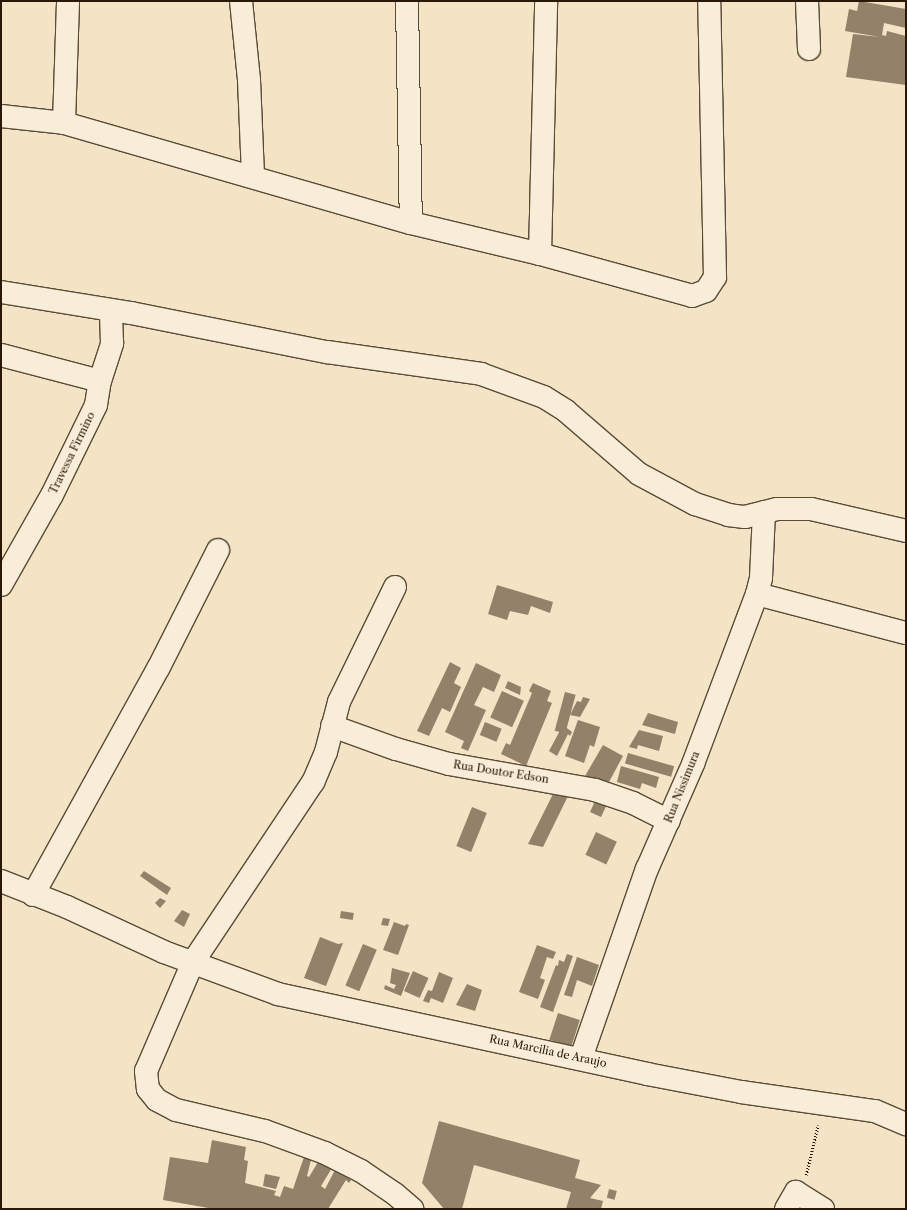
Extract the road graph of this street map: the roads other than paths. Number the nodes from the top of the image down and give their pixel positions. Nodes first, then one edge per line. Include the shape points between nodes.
1 (68, 1) edge
2 (241, 1) edge
3 (407, 1) edge
4 (546, 1) edge
5 (709, 1) edge
6 (808, 1) edge
7 (809, 49) dead end
8 (1, 116) edge
9 (64, 123) junction
10 (253, 177) junction
11 (411, 224) junction
12 (540, 254) junction
13 (1, 292) edge
14 (111, 311) junction
15 (1, 355) edge
16 (100, 381) junction
17 (764, 512) junction
18 (905, 530) edge
19 (218, 550) dead end
20 (1, 585) edge
21 (395, 587) dead end
22 (757, 594) junction
23 (906, 632) edge
24 (332, 726) junction
25 (669, 821) junction
26 (1, 881) edge
27 (33, 895) junction
28 (193, 962) junction
29 (581, 1058) junction
30 (906, 1124) edge
31 (791, 1200) edge
32 (412, 1209) edge
33 (823, 1209) edge

1 - 9 street
2 - 10 street via 249,80
3 - 11 street
4 - 12 street
5 - 12 street via 715,277 706,291 692,296
6 - 7 street
8 - 9 street
9 - 10 street
10 - 11 street
11 - 12 street
13 - 14 street
14 - 16 street, Travessa Firmino via 112,343
14 - 17 street via 327,352 481,374 544,397 566,411 639,474 695,504 728,515 745,517
15 - 16 street
16 - 20 street, Travessa Firmino via 92,412 52,495
17 - 18 street via 777,509 810,509
17 - 22 street, Rua Nissimura via 761,578
19 - 27 street via 156,674
21 - 24 street via 340,702
22 - 23 street
22 - 25 street, Rua Nissimura
24 - 25 street, Rua Doutor Edson via 396,749 449,764 595,790 633,803
24 - 28 street via 326,752 313,782
25 - 29 street, Rua Nissimura via 647,869
26 - 27 street, Rua Marcilia de Araujo
27 - 28 street, Rua Marcilia de Araujo via 67,907 151,946
28 - 29 street, Rua Marcilia de Araujo via 278,994
28 - 32 street via 146,1071 148,1089 157,1100 176,1110 265,1131 326,1153 361,1171
29 - 30 street, Rua Marcilia de Araujo via 646,1074 741,1092 875,1111
31 - 33 street

